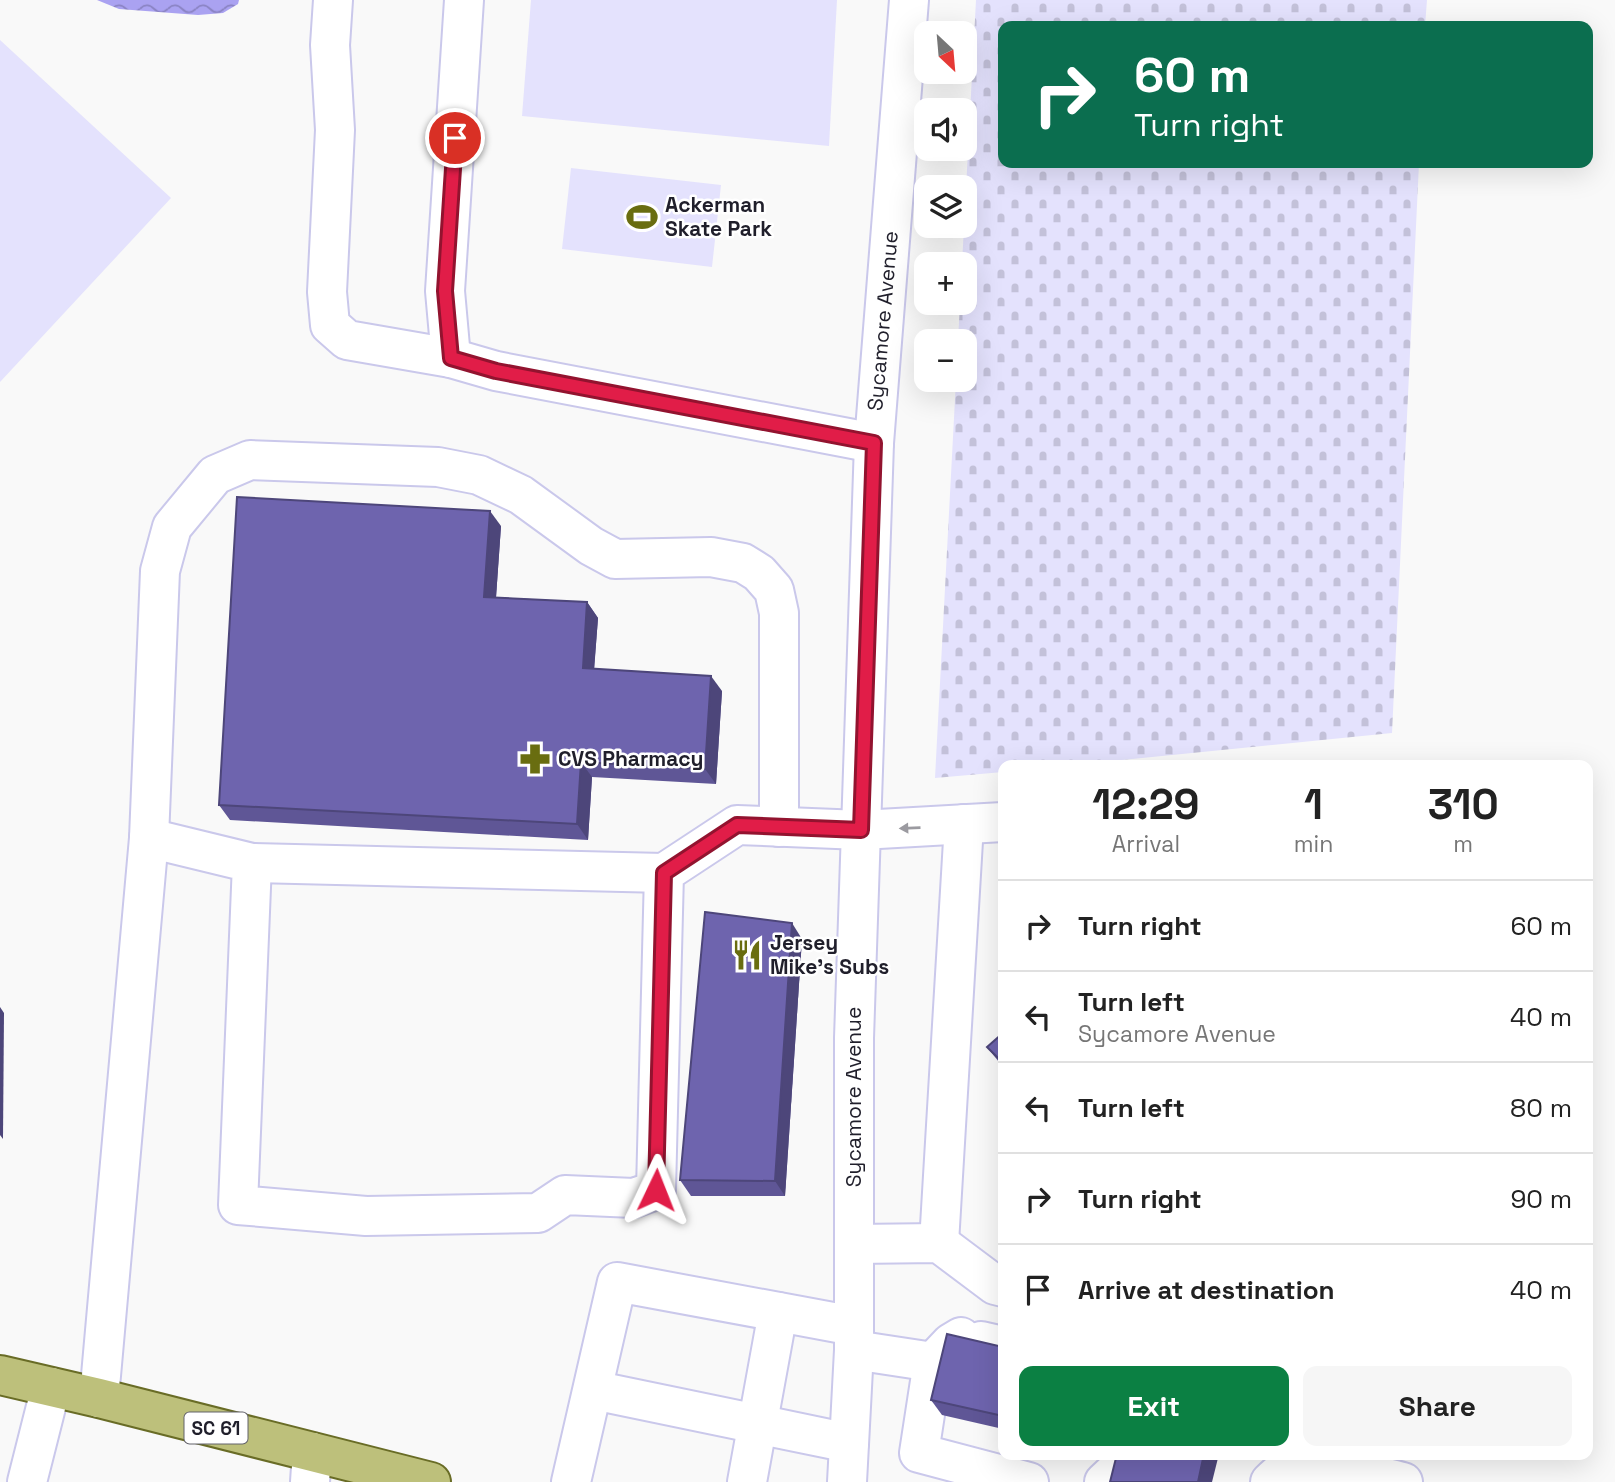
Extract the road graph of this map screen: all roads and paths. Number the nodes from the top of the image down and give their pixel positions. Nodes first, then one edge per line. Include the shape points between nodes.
1 (333, 0) edge
2 (464, 0) edge
3 (909, 0) edge
4 (451, 358) junction
5 (874, 443) junction
6 (998, 822) edge
7 (964, 824) junction
8 (779, 827) junction
9 (861, 830) junction
10 (149, 838) junction
11 (252, 863) junction
12 (664, 873) junction
13 (939, 1243) junction
14 (854, 1244) junction
15 (998, 1286) edge
16 (778, 1312) junction
17 (854, 1338) junction
18 (982, 1341) edge
19 (933, 1362) junction
20 (0, 1375) edge
21 (51, 1387) junction
22 (593, 1390) junction
23 (99, 1398) junction
24 (757, 1425) junction
25 (849, 1443) junction
26 (1122, 1460) edge
27 (311, 1467) edge
28 (27, 1482) edge
29 (431, 1482) edge
30 (571, 1482) edge
31 (747, 1482) edge
32 (847, 1482) edge
33 (1029, 1482) edge
34 (1104, 1482) edge
35 (1270, 1482) edge
36 (1403, 1482) edge

1 - 4 street via 330,325 347,340
2 - 4 street via 445,291
3 - 5 street, Sycamore Avenue
4 - 5 street via 496,371
5 - 9 street, Sycamore Avenue
6 - 7 street
7 -> 9 street
7 - 13 street
8 - 9 street
8 - 10 street via 779,613 774,590 759,573 743,563 711,557 615,559 521,495 479,475 438,467 250,460 215,475 172,527 160,571
8 - 12 street via 737,825
9 - 14 street, Sycamore Avenue via 853,1038
10 - 11 street
10 - 23 street
11 - 12 street
11 - 12 street via 238,1205 366,1216 538,1213 565,1195 634,1198 656,1190
13 - 14 street
13 - 15 street
14 - 17 street, Sycamore Avenue
16 - 17 street
16 - 22 street via 617,1282
16 - 24 street
17 - 19 street
17 - 25 street, Sycamore Avenue
18 - 19 street via 951,1343
19 - 33 street via 919,1453
20 - 21 main road, SC 61
21 - 23 main road, SC 61
21 - 28 street
22 - 24 street
22 - 30 street
23 - 27 main road, SC 61
24 - 25 street
24 - 31 street
25 - 32 street, Sycamore Avenue
26 - 34 street via 1121,1467
27 - 29 main road, SC 61
35 - 36 street via 1280,1471 1299,1465

